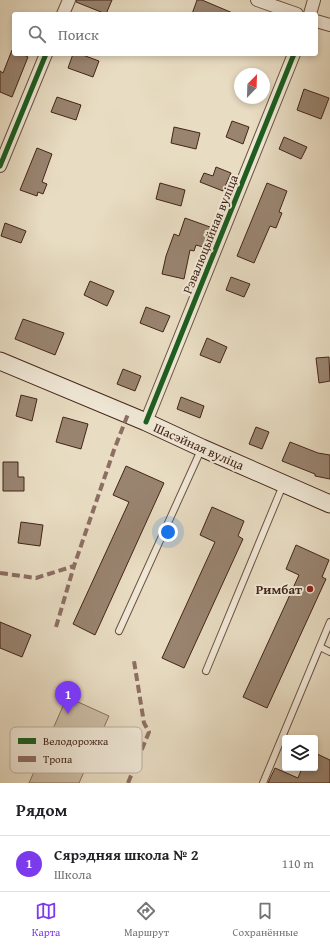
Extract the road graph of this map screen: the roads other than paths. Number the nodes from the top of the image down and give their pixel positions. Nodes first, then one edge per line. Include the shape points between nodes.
1 (69, 0) edge
2 (257, 0) edge
3 (314, 0) edge
4 (64, 12) edge
5 (291, 12) edge
6 (311, 12) edge
7 (318, 22) edge
8 (330, 26) edge
9 (45, 56) edge
10 (293, 56) edge
11 (0, 166) edge
12 (0, 361) edge
13 (146, 422) junction
14 (202, 448) junction
15 (283, 484) junction
16 (330, 504) edge
17 (330, 622) edge
18 (119, 631) dead end
19 (320, 647) junction
20 (330, 652) edge
21 (206, 671) dead end
22 (263, 783) edge

1 - 4 street
2 - 5 street
3 - 6 street
7 - 8 street
9 - 11 street
10 - 13 street, Рэвалюцыйная вуліца
12 - 13 main road, Шасэйная вуліца
13 - 14 main road, Шасэйная вуліца
14 - 15 main road, Шасэйная вуліца
14 - 18 lane
15 - 16 main road, Шасэйная вуліца
15 - 21 lane
17 - 19 lane
19 - 20 lane
19 - 22 lane

